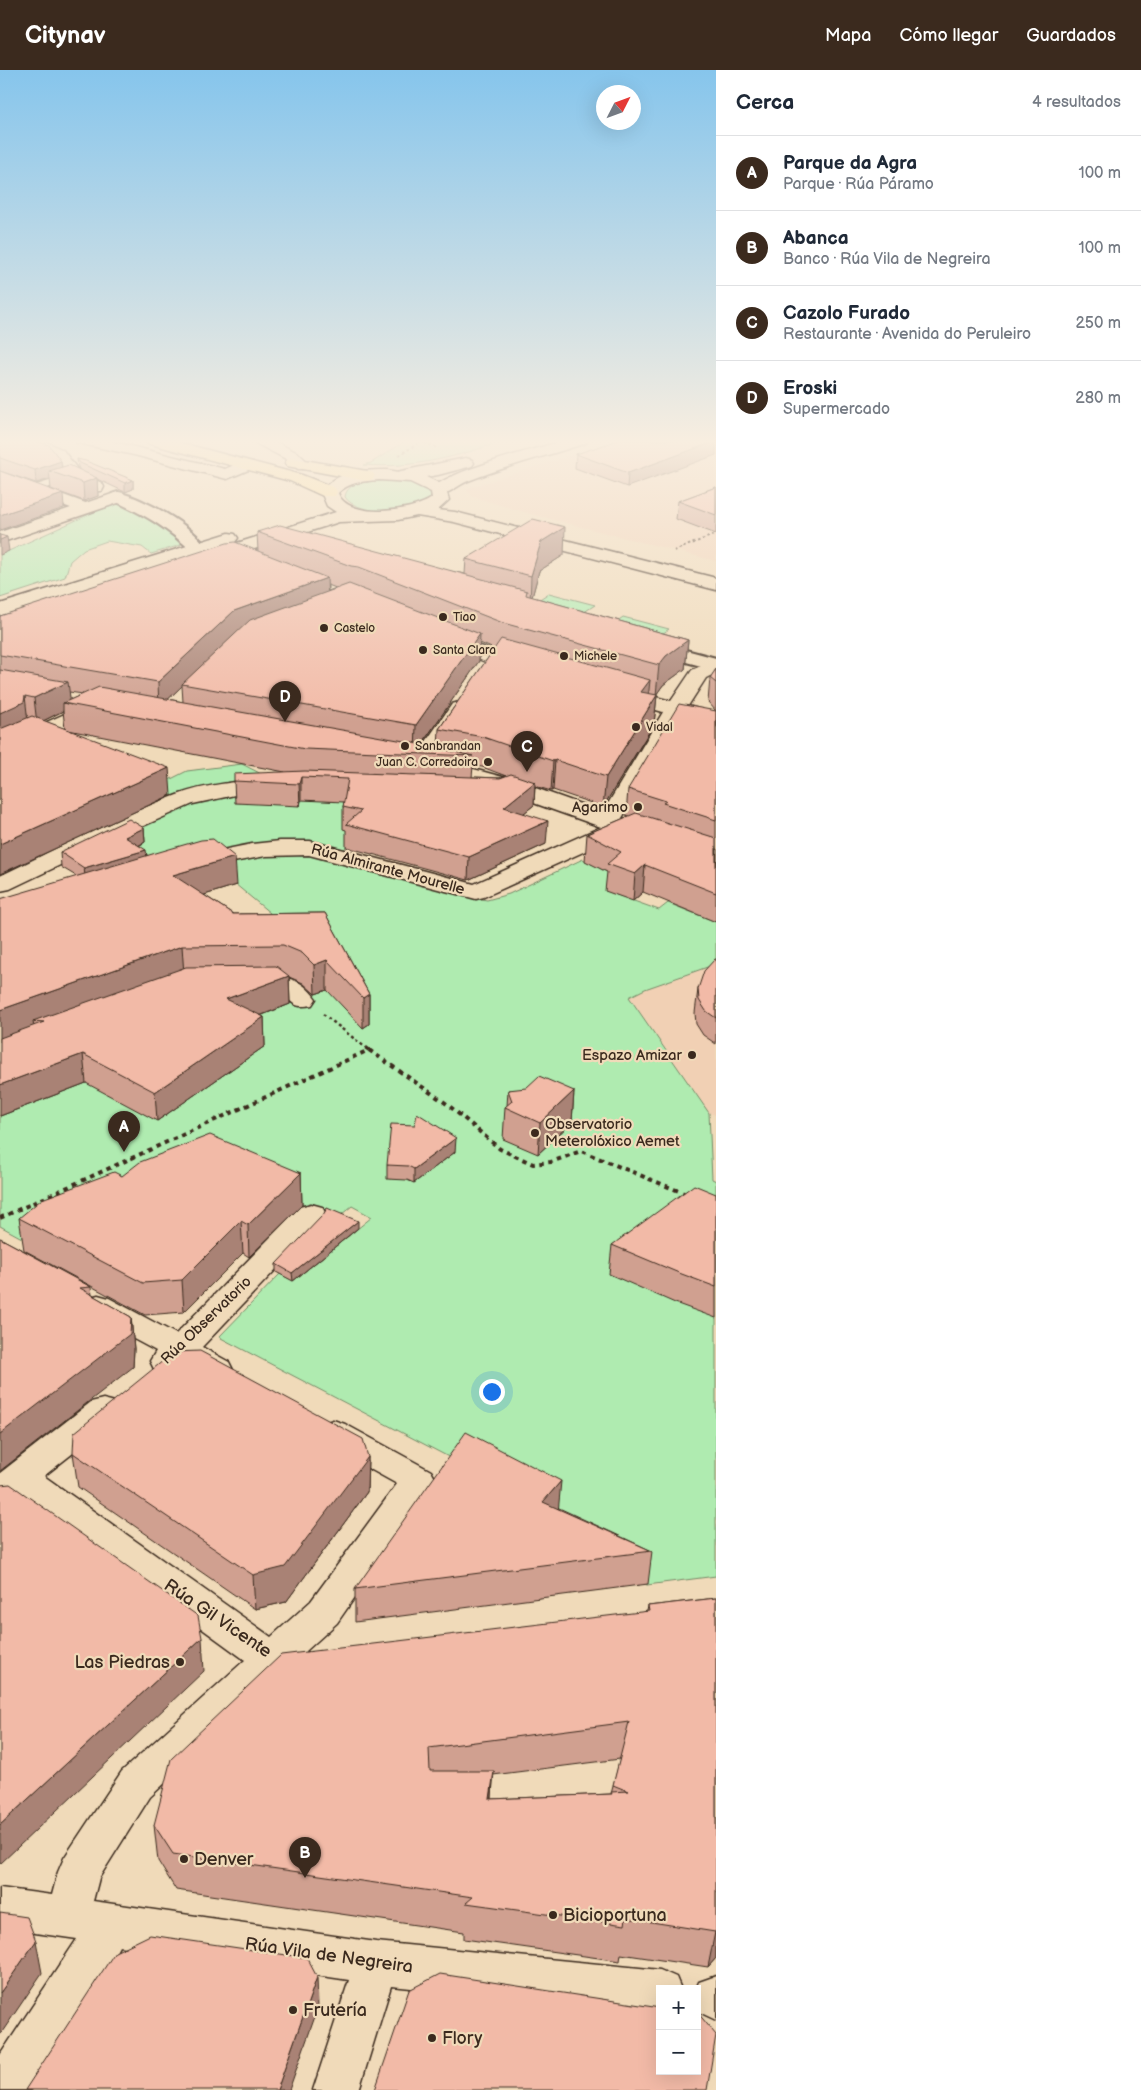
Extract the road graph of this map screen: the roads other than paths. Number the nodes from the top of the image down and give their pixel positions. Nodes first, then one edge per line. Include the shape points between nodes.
1 (183, 534) edge
2 (241, 534) edge
3 (284, 534) edge
4 (522, 534) edge
5 (561, 534) edge
6 (266, 540) junction
7 (292, 547) edge
8 (199, 548) junction
9 (224, 553) junction
10 (251, 563) edge
11 (716, 574) edge
12 (716, 584) edge
13 (0, 610) edge
14 (0, 625) edge
15 (426, 630) edge
16 (632, 641) edge
17 (716, 665) edge
18 (542, 671) edge
19 (484, 673) junction
20 (599, 688) edge
21 (63, 698) edge
22 (675, 710) junction
23 (716, 720) edge
24 (0, 751) edge
25 (295, 785) edge
26 (454, 791) edge
27 (528, 792) junction
28 (615, 824) junction
29 (716, 858) edge
30 (176, 867) edge
31 (2, 884) dead end
32 (233, 984) edge
33 (303, 999) road end
34 (311, 1214) dead end
35 (77, 1294) edge
36 (180, 1350) junction
37 (247, 1386) edge
38 (307, 1419) edge
39 (9, 1485) edge
40 (326, 1653) edge
41 (273, 1659) junction
42 (0, 1908) edge
43 (88, 1921) junction
44 (376, 1963) junction
45 (656, 1992) edge
46 (701, 1995) edge
47 (716, 1997) edge
48 (4, 2090) edge
49 (336, 2090) edge

1 - 8 street
2 - 8 street
3 - 6 street
4 - 12 street
5 - 11 street
6 - 7 street
6 - 9 street
8 - 13 street
9 - 10 street
9 - 14 street
15 - 19 street
16 - 17 street
17 - 22 street via 699,674
18 - 19 street
19 - 27 street via 413,762 472,774
20 - 22 street
21 - 24 street via 108,706
22 - 23 street
22 - 28 street
25 - 31 street via 235,788 186,799
26 - 27 street
27 - 28 street
28 - 29 street
28 - 30 street, Rúa Almirante Mourelle via 476,892 310,848 286,846 247,851
32 - 33 street via 283,984
34 - 36 street, Rúa Observatorio
35 - 36 street
36 - 37 street
36 - 39 street, Rúa Observatorio
38 - 41 street via 420,1480 324,1612
39 - 41 street, Rúa Gil Vicente
40 - 41 street, Rúa Gil Vicente
41 - 43 street via 136,1784 79,1872
42 - 43 street, Rúa Vila de Negreira
43 - 44 street, Rúa Vila de Negreira
43 - 48 street via 87,1964
44 - 45 street, Rúa Vila de Negreira
44 - 49 street
46 - 47 street

